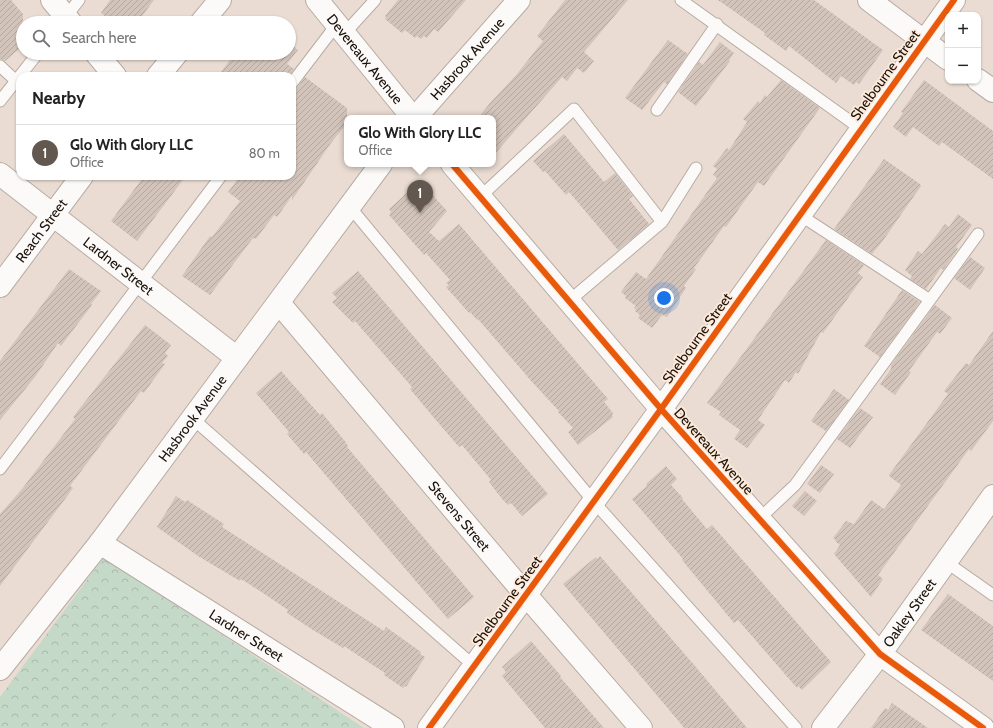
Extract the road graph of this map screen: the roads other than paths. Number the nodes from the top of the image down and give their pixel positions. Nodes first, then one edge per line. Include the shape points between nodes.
1 (52, 0) edge
2 (79, 0) edge
3 (220, 0) edge
4 (317, 0) edge
5 (376, 0) edge
6 (519, 0) edge
7 (681, 0) edge
8 (868, 0) edge
9 (954, 0) edge
10 (63, 16) edge
11 (69, 16) edge
12 (207, 16) edge
13 (717, 24) junction
14 (340, 29) junction
15 (924, 42) junction
16 (945, 56) edge
17 (32, 60) edge
18 (102, 60) edge
19 (171, 60) edge
20 (0, 66) edge
21 (23, 72) edge
22 (112, 72) edge
23 (161, 72) edge
24 (296, 78) edge
25 (16, 81) joint
26 (981, 82) edge
27 (993, 91) edge
28 (0, 101) edge
29 (656, 110) dead end
30 (412, 115) edge
31 (417, 115) edge
32 (861, 129) junction
33 (379, 167) edge
34 (455, 167) edge
35 (696, 168) dead end
36 (0, 174) edge
37 (79, 180) edge
38 (218, 180) edge
39 (480, 197) junction
40 (350, 207) junction
41 (53, 214) junction
42 (800, 215) junction
43 (662, 222) junction
44 (978, 234) dead end
45 (140, 282) junction
46 (0, 286) edge
47 (930, 300) junction
48 (569, 301) junction
49 (280, 302) junction
50 (237, 358) junction
51 (661, 409) junction
52 (192, 418) junction
53 (0, 469) edge
54 (993, 496) edge
55 (594, 502) junction
56 (759, 519) junction
57 (100, 543) junction
58 (946, 562) junction
59 (526, 595) junction
60 (993, 595) edge
61 (880, 654) junction
62 (3, 658) edge
63 (474, 666) junction
64 (971, 725) edge
65 (393, 728) edge
66 (429, 728) edge
67 (641, 728) edge
68 (796, 728) edge
69 (823, 728) edge

1 - 10 street
2 - 11 lane
3 - 12 street
4 - 14 street, Devereaux Avenue
5 - 14 lane
6 - 31 street, Hasbrook Avenue
7 - 13 lane
8 - 15 street
9 - 15 street, Shelbourne Street
13 - 29 lane
13 - 32 lane
14 - 24 lane
14 - 30 street, Devereaux Avenue
15 - 16 street
15 - 32 street, Shelbourne Street
17 - 21 lane
18 - 22 street
19 - 23 street
20 - 25 lane
25 - 28 lane
26 - 27 street
32 - 42 street, Shelbourne Street
33 - 40 street, Hasbrook Avenue
34 - 39 street, Devereaux Avenue
35 - 43 lane
36 - 41 street, Lardner Street
37 - 41 street, Reach Street
38 - 45 lane
39 - 43 lane via 574,109
39 - 48 street, Devereaux Avenue
40 - 49 street, Hasbrook Avenue
40 - 55 lane
41 - 45 street, Lardner Street
41 - 46 street, Reach Street
42 - 47 lane
42 - 51 street, Shelbourne Street
43 - 48 lane
44 - 47 lane
45 - 50 street, Lardner Street
45 - 53 lane
47 - 56 lane via 795,485
48 - 51 street, Devereaux Avenue
49 - 50 street, Hasbrook Avenue
49 - 59 street, Stevens Street
50 - 52 street, Hasbrook Avenue
51 - 55 street, Shelbourne Street
51 - 56 street, Devereaux Avenue
52 - 57 street, Hasbrook Avenue
52 - 63 lane
54 - 58 street, Oakley Street
55 - 59 street, Shelbourne Street
55 - 68 lane
56 - 61 street, Devereaux Avenue
57 - 62 street, Hasbrook Avenue
57 - 65 street, Lardner Street
58 - 60 lane
58 - 61 street, Oakley Street
59 - 63 street, Shelbourne Street
59 - 67 street, Stevens Street
61 - 64 street, Devereaux Avenue
61 - 69 street, Oakley Street
63 - 66 street, Shelbourne Street

